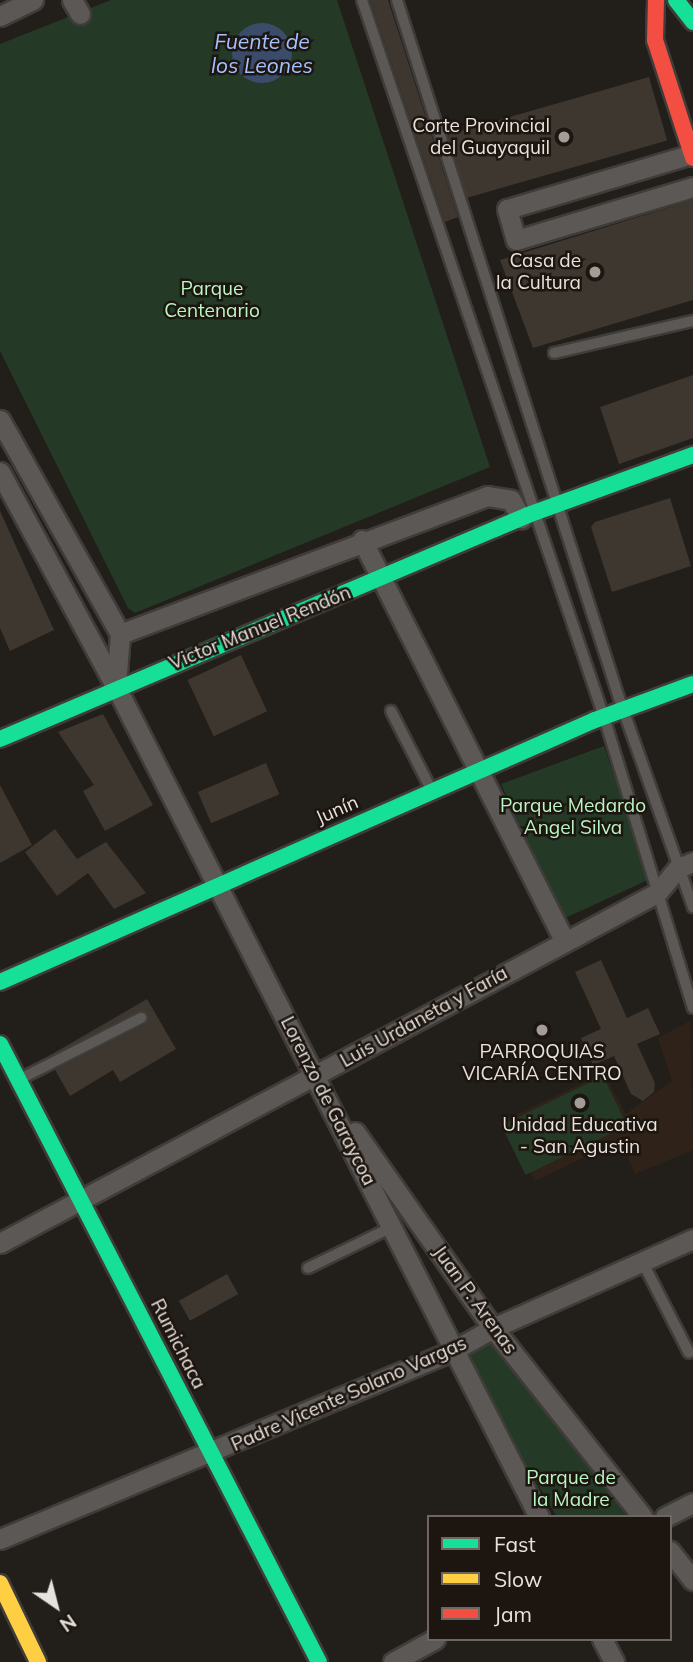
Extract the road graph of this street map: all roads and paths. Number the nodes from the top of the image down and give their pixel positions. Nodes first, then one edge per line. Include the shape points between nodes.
1 (33, 0) edge
2 (362, 0) edge
3 (397, 0) edge
4 (656, 0) edge
5 (676, 0) edge
6 (0, 16) edge
7 (693, 22) edge
8 (692, 156) edge
9 (693, 187) edge
10 (693, 321) edge
11 (554, 353) dead end
12 (0, 420) edge
13 (693, 455) edge
14 (0, 472) edge
15 (560, 503) junction
16 (528, 515) junction
17 (362, 540) junction
18 (383, 578) junction
19 (120, 634) junction
20 (693, 684) edge
21 (116, 687) junction
22 (623, 709) junction
23 (391, 711) dead end
24 (604, 717) junction
25 (0, 739) edge
26 (481, 771) junction
27 (432, 791) junction
28 (686, 865) edge
29 (217, 885) junction
30 (657, 892) junction
31 (693, 907) edge
32 (564, 940) junction
33 (0, 982) edge
34 (693, 1008) edge
35 (141, 1018) dead end
36 (0, 1044) edge
37 (316, 1077) junction
38 (18, 1080) junction
39 (80, 1201) junction
40 (392, 1227) junction
41 (693, 1239) edge
42 (0, 1243) edge
43 (642, 1261) junction
44 (308, 1268) dead end
45 (493, 1328) junction
46 (454, 1350) junction
47 (690, 1353) dead end
48 (211, 1454) junction
49 (693, 1503) edge
50 (538, 1515) edge
51 (641, 1515) edge
52 (669, 1515) edge
53 (0, 1539) edge
54 (672, 1554) edge
55 (693, 1580) edge
56 (0, 1583) edge
57 (431, 1641) edge
58 (603, 1641) edge
59 (38, 1662) edge
60 (319, 1662) edge
61 (393, 1662) edge
62 (614, 1662) edge

1 - 6 street
2 - 16 lane
3 - 15 lane
4 - 8 street via 655,40
5 - 7 street
8 - 9 street via 507,209 516,240
10 - 11 lane
12 - 19 street
13 - 15 street, Victor Manuel Rendón
14 - 21 street, Lorenzo de Garaycoa
15 - 16 street, Victor Manuel Rendón
15 - 22 lane
16 - 17 street via 511,500 487,496
16 - 18 street, Victor Manuel Rendón
16 - 24 lane
17 - 18 street
17 - 19 street
18 - 21 street, Victor Manuel Rendón
18 - 26 street
19 - 21 street
20 - 22 street, Junín
21 - 25 street, Victor Manuel Rendón
21 - 29 street, Lorenzo de Garaycoa
22 - 24 street, Junín
22 - 28 lane
23 - 27 lane
24 - 26 street, Junín
24 - 30 lane
26 - 27 street, Junín
26 - 32 street
27 - 29 street, Junín
28 - 30 street, Luis Urdaneta y Faría
28 - 31 lane
29 - 33 street, Junín
29 - 37 street, Lorenzo de Garaycoa
30 - 32 street, Luis Urdaneta y Faría
30 - 34 lane
32 - 37 street, Luis Urdaneta y Faría
35 - 38 lane
36 - 38 street, Rumichaca
37 - 39 street, Luis Urdaneta y Faría
37 - 40 street, Lorenzo de Garaycoa
37 - 45 street, Juan P. Arenas
38 - 39 street, Rumichaca
39 - 42 street, Luis Urdaneta y Faría
39 - 48 street, Rumichaca
40 - 44 lane
40 - 46 street, Lorenzo de Garaycoa
41 - 43 street, Padre Vicente Solano Vargas
43 - 45 street, Padre Vicente Solano Vargas
43 - 47 lane
45 - 46 street, Padre Vicente Solano Vargas
45 - 51 street, Juan P. Arenas
46 - 48 street, Padre Vicente Solano Vargas
46 - 50 street, Lorenzo de Garaycoa
48 - 53 street, Padre Vicente Solano Vargas
48 - 60 street, Rumichaca
49 - 52 street
54 - 55 street
56 - 59 street
57 - 61 street
58 - 62 street

